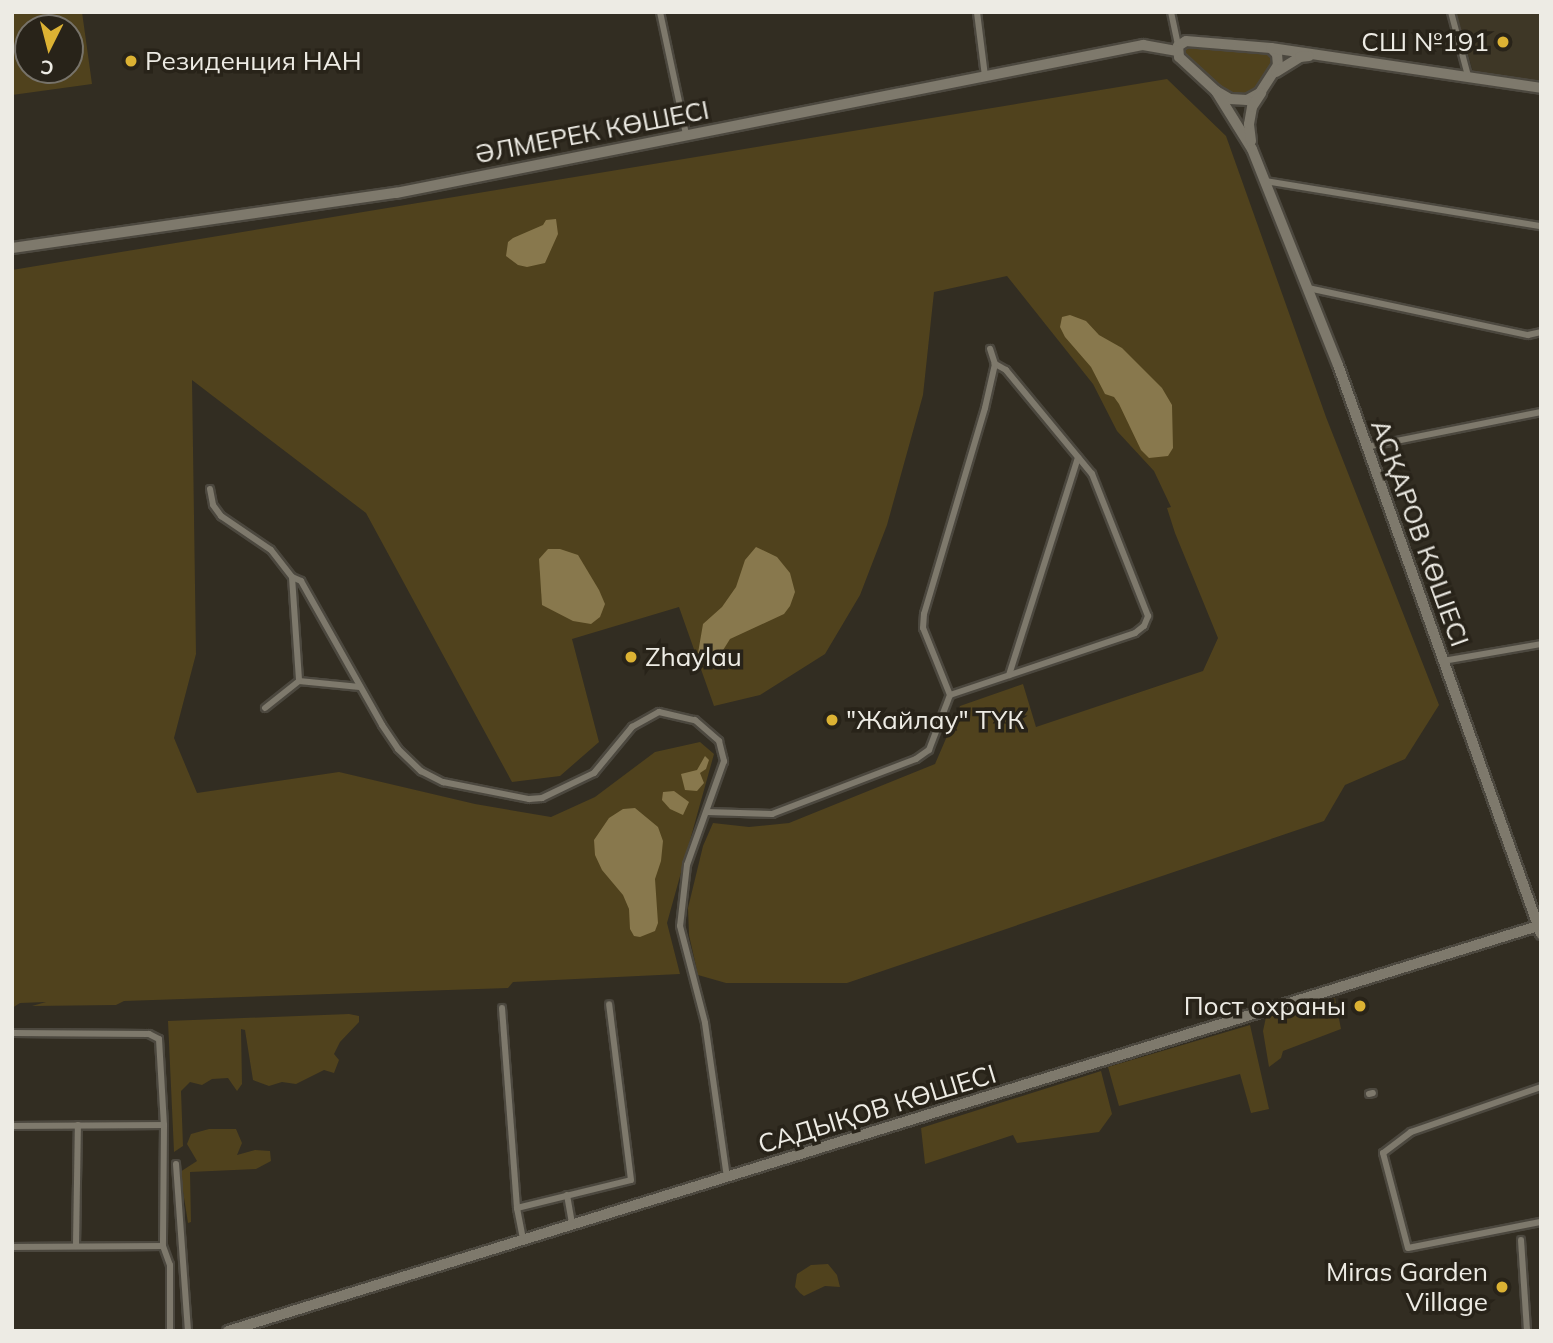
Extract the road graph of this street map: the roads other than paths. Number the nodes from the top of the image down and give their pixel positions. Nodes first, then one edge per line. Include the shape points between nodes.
1 (660, 12) edge
2 (976, 12) edge
3 (1171, 12) edge
4 (1451, 12) edge
5 (1177, 48) junction
6 (1271, 48) junction
7 (1313, 55) junction
8 (985, 76) junction
9 (1468, 76) junction
10 (1270, 78) junction
11 (1541, 88) edge
12 (1216, 92) junction
13 (687, 134) junction
14 (1252, 149) junction
15 (1265, 181) junction
16 (1541, 226) edge
17 (12, 247) edge
18 (1308, 288) junction
19 (1541, 332) edge
20 (990, 349) dead end
21 (995, 364) junction
22 (1541, 412) edge
23 (1366, 447) junction
24 (1078, 458) junction
25 (210, 489) dead end
26 (292, 577) junction
27 (1541, 644) edge
28 (1443, 661) junction
29 (1009, 675) junction
30 (299, 681) junction
31 (360, 687) junction
32 (950, 695) junction
33 (265, 708) dead end
34 (707, 812) junction
35 (1540, 928) edge
36 (610, 1004) dead end
37 (502, 1008) dead end
38 (12, 1033) edge
39 (1541, 1087) edge
40 (78, 1125) junction
41 (164, 1125) junction
42 (12, 1126) edge
43 (176, 1164) dead end
44 (727, 1177) junction
45 (567, 1195) junction
46 (517, 1208) junction
47 (1541, 1222) edge
48 (572, 1224) junction
49 (523, 1240) junction
50 (1521, 1240) dead end
51 (163, 1245) junction
52 (76, 1246) junction
53 (12, 1247) edge
54 (170, 1331) edge
55 (188, 1331) edge
56 (228, 1331) edge
57 (1527, 1331) edge

1 - 13 street
2 - 8 street
3 - 5 street
4 - 9 street
5 - 6 street, ӘЛМЕРЕК КӨШЕСІ via 1186,41
5 - 8 street, ӘЛМЕРЕК КӨШЕСІ via 1143,45
5 - 12 street
6 - 7 street, ӘЛМЕРЕК КӨШЕСІ
6 - 10 street via 1278,54 1278,65
7 - 9 street
7 - 10 street via 1291,62
8 - 13 street, ӘЛМЕРЕК КӨШЕСІ
9 - 11 street
10 - 12 street via 1260,93 1247,100
10 - 14 street via 1252,107
12 - 14 street
13 - 17 street, ӘЛМЕРЕК КӨШЕСІ via 396,193
14 - 15 street, АСҚАРОВ КӨШЕСІ
15 - 16 street
15 - 18 street, АСҚАРОВ КӨШЕСІ
18 - 19 street via 1528,335
18 - 23 street, АСҚАРОВ КӨШЕСІ
20 - 21 street
21 - 24 street via 1006,370
21 - 32 street via 924,614 923,628
22 - 23 street
23 - 28 street, АСҚАРОВ КӨШЕСІ
24 - 29 street
24 - 29 street via 1092,474 1148,616 1135,633
25 - 26 street via 220,516 271,550
26 - 30 street
26 - 31 street via 308,590
27 - 28 street
28 - 35 street, АСҚАРОВ КӨШЕСІ
29 - 32 street
30 - 31 street
30 - 33 street
31 - 34 street via 398,750 421,771 443,782 529,799 553,796 594,773 643,719 659,712 695,720 723,750 724,761
32 - 34 street via 929,750 916,759 772,814
34 - 44 street via 687,865 680,926 705,1023
35 - 44 street, САДЫҚОВ КӨШЕСІ
36 - 45 street via 631,1180
37 - 46 street
38 - 41 street via 156,1035
39 - 47 street via 1411,1132 1383,1153 1408,1248
40 - 41 street
40 - 42 street
40 - 52 street
41 - 51 street
43 - 55 street
44 - 48 street, САДЫҚОВ КӨШЕСІ
45 - 46 street
45 - 48 street
46 - 49 street
48 - 49 street, САДЫҚОВ КӨШЕСІ
49 - 56 street, САДЫҚОВ КӨШЕСІ
50 - 57 street
51 - 52 street
51 - 54 street via 170,1265
52 - 53 street

